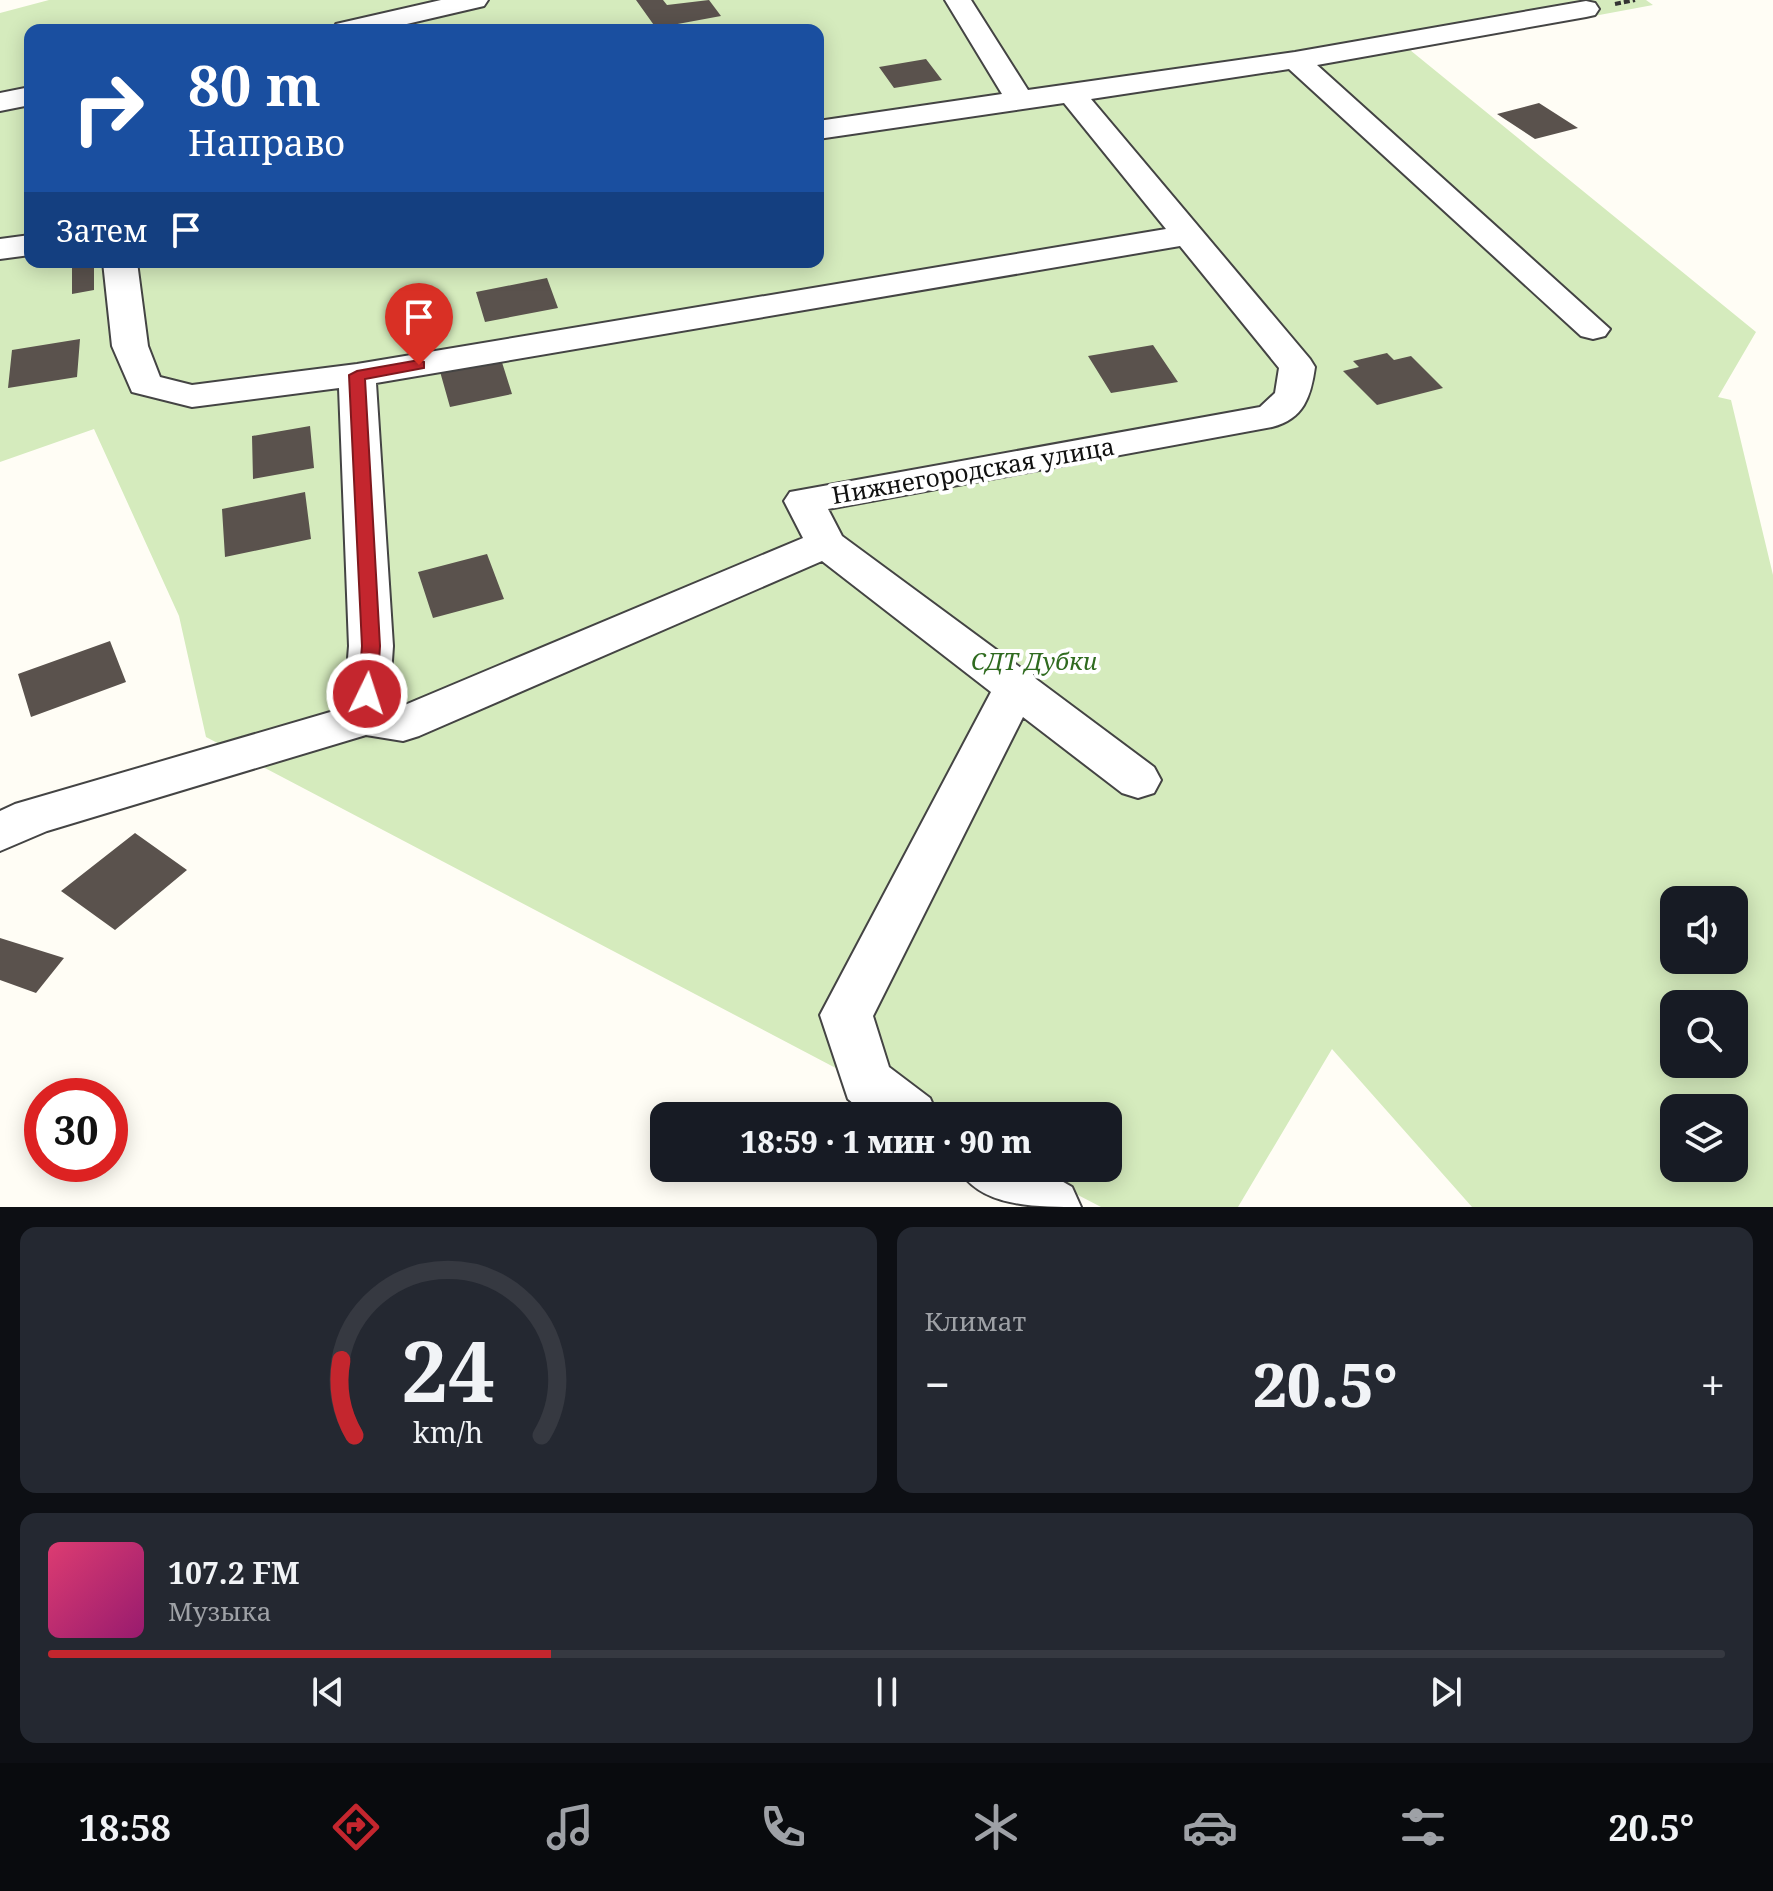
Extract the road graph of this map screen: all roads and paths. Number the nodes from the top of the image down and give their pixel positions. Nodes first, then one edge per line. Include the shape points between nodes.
1 (475, 0) edge
2 (958, 0) edge
3 (1586, 9) dead end
4 (378, 10) edge
5 (356, 24) edge
6 (1295, 60) junction
7 (1071, 93) junction
8 (24, 97) edge
9 (1020, 100) junction
10 (0, 102) edge
11 (824, 129) edge
12 (1187, 235) junction
13 (24, 246) edge
14 (0, 249) edge
15 (121, 268) edge
16 (1593, 329) dead end
17 (357, 375) junction
18 (826, 544) junction
19 (1017, 685) junction
20 (366, 718) junction
21 (1138, 780) dead end
22 (0, 832) edge
23 (892, 1102) edge
24 (1010, 1182) edge
25 (1052, 1207) edge

1 - 4 street
2 - 9 street
3 - 6 street
4 - 5 street
6 - 7 street
6 - 16 street
7 - 9 street
7 - 12 street, Нижнегородская улица
8 - 10 street
9 - 11 street
12 - 17 street
12 - 18 street, Нижнегородская улица via 1297,367 1293,396 1272,416 804,501
13 - 14 street
15 - 17 street via 130,346 145,384 192,396
17 - 20 street via 371,646
18 - 19 street
18 - 20 street, Нижнегородская улица via 403,724
19 - 21 street
19 - 23 street via 846,1015 867,1082
20 - 22 street, Нижнегородская улица via 32,817
24 - 25 street

